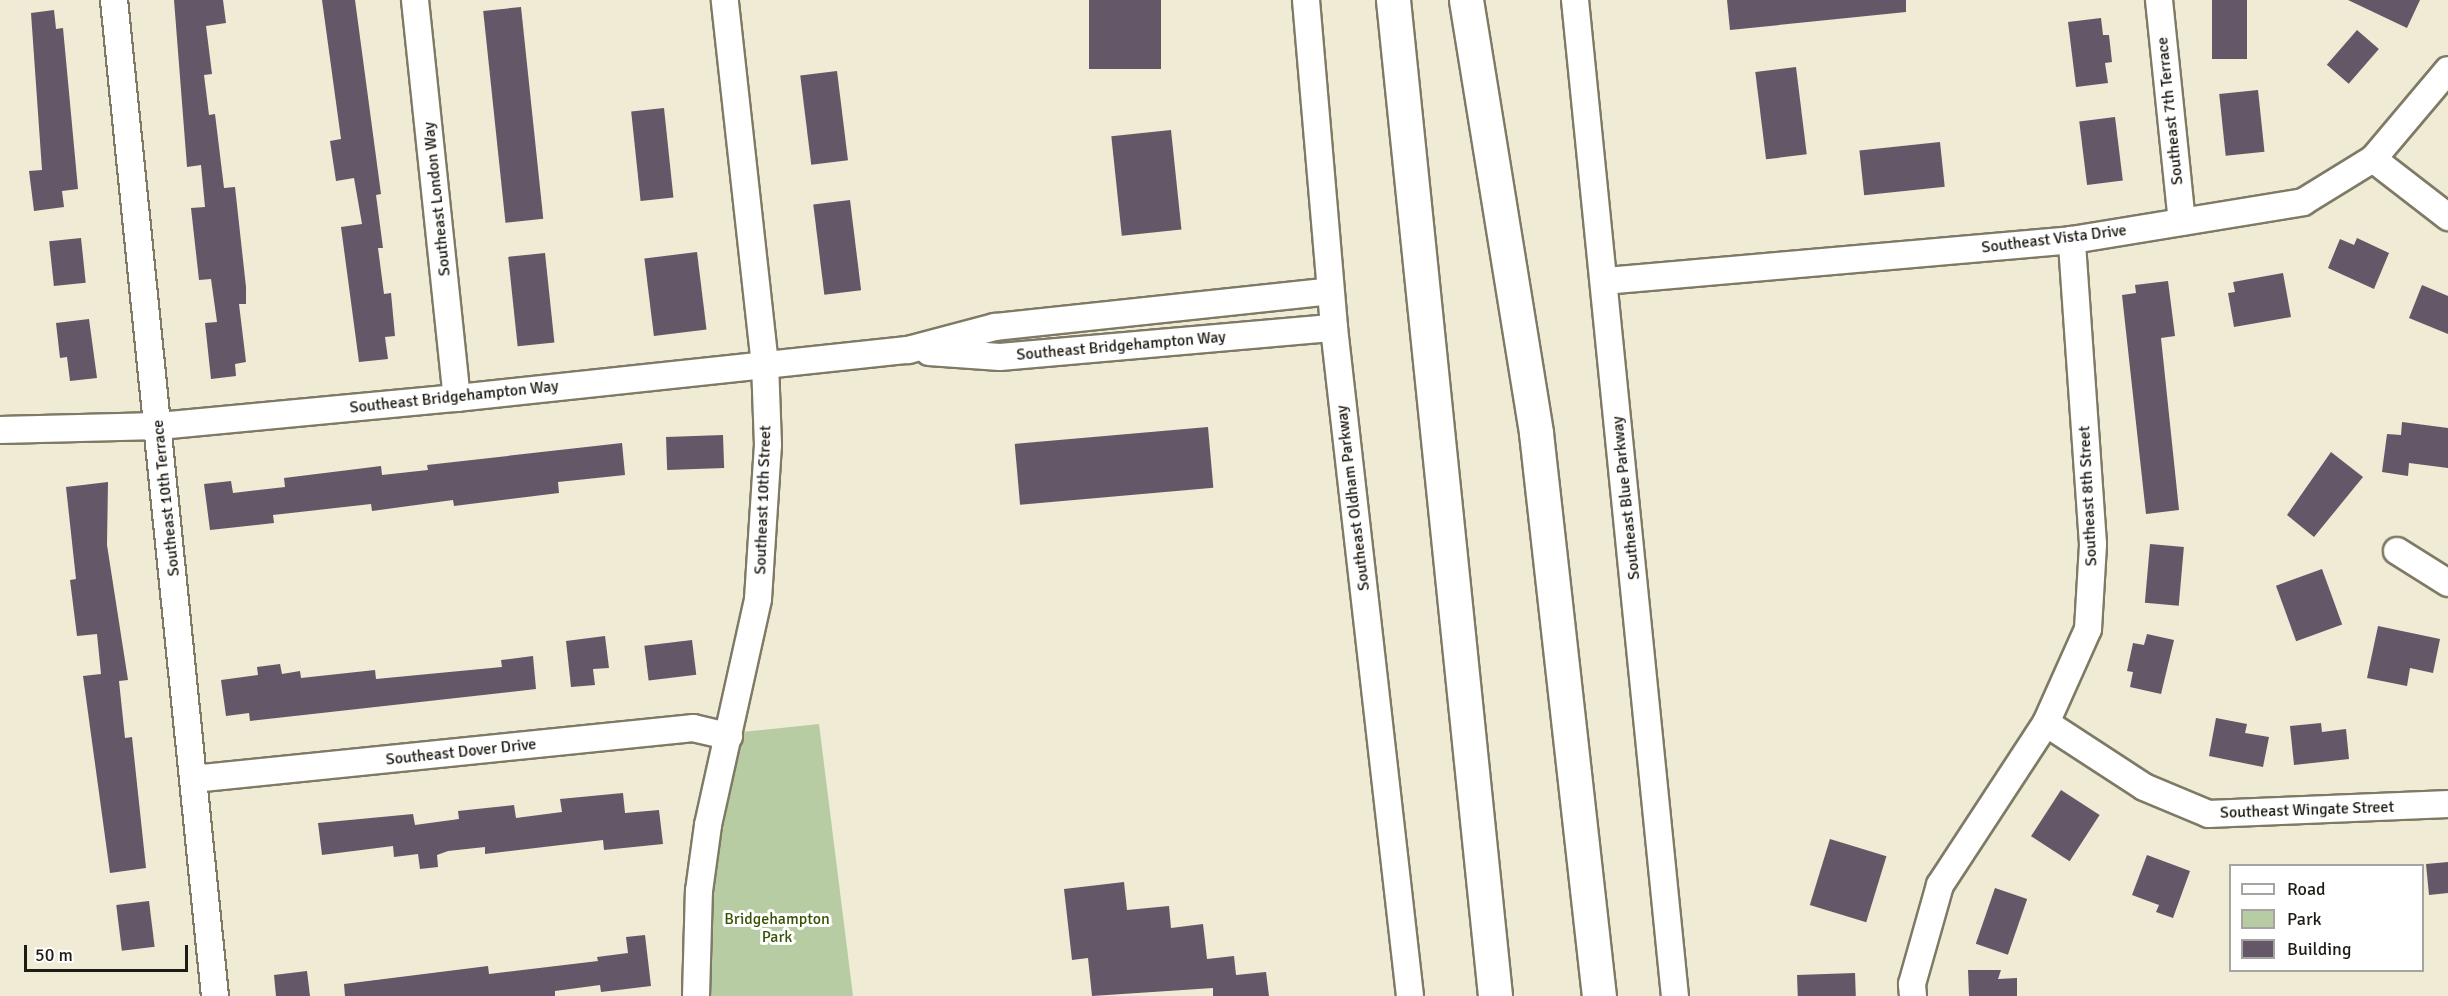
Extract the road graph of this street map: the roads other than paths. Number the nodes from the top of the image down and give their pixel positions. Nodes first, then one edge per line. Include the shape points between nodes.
1 (114, 0) edge
2 (415, 0) edge
3 (725, 0) edge
4 (1306, 0) edge
5 (1393, 0) edge
6 (1466, 0) edge
7 (1575, 0) edge
8 (2159, 0) edge
9 (2448, 70) edge
10 (2373, 159) junction
11 (2448, 217) edge
12 (2182, 222) junction
13 (2072, 240) junction
14 (1605, 280) junction
15 (1330, 291) junction
16 (1334, 328) junction
17 (908, 350) junction
18 (765, 365) junction
19 (457, 398) junction
20 (159, 426) junction
21 (0, 430) edge
22 (2397, 552) dead end
23 (2448, 583) edge
24 (2046, 723) junction
25 (729, 736) junction
26 (193, 779) junction
27 (2448, 804) edge
28 (215, 996) edge
29 (696, 996) edge
30 (1410, 996) edge
31 (1496, 996) edge
32 (1599, 996) edge
33 (1675, 996) edge
34 (1913, 996) edge

1 - 20 street, Southeast 10th Terrace
2 - 19 street, Southeast London Way
3 - 18 street, Southeast 10th Street
4 - 15 street, Southeast Oldham Parkway
5 - 31 highway
6 - 32 highway via 1536,433
7 - 14 street, Southeast Blue Parkway
8 - 12 street, Southeast 7th Terrace
9 - 10 street, Southeast Vista Drive
10 - 11 street
10 - 12 street, Southeast Vista Drive via 2304,202
12 - 13 street, Southeast Vista Drive
13 - 14 street, Southeast Vista Drive
13 - 24 street, Southeast 8th Street via 2093,544 2088,629
14 - 33 street, Southeast Blue Parkway
15 - 16 street, Southeast Oldham Parkway
15 - 17 street, Southeast Bridgehampton Way via 995,327
16 - 17 street, Southeast Bridgehampton Way via 1000,357
16 - 30 street, Southeast Oldham Parkway
17 - 18 street, Southeast Bridgehampton Way
18 - 19 street, Southeast Bridgehampton Way
18 - 25 street, Southeast 10th Street via 768,445 764,549 747,663
19 - 20 street, Southeast Bridgehampton Way
20 - 21 street, Southeast Bridgehampton Way
20 - 26 street, Southeast 10th Terrace
22 - 23 street
24 - 27 street, Southeast Wingate Street via 2144,787 2209,814
24 - 34 street, Southeast 8th Street via 1940,885 1912,984
25 - 26 street, Southeast Dover Drive via 693,728
25 - 29 street, Southeast 10th Street via 708,825 699,891
26 - 28 street, Southeast 10th Terrace

